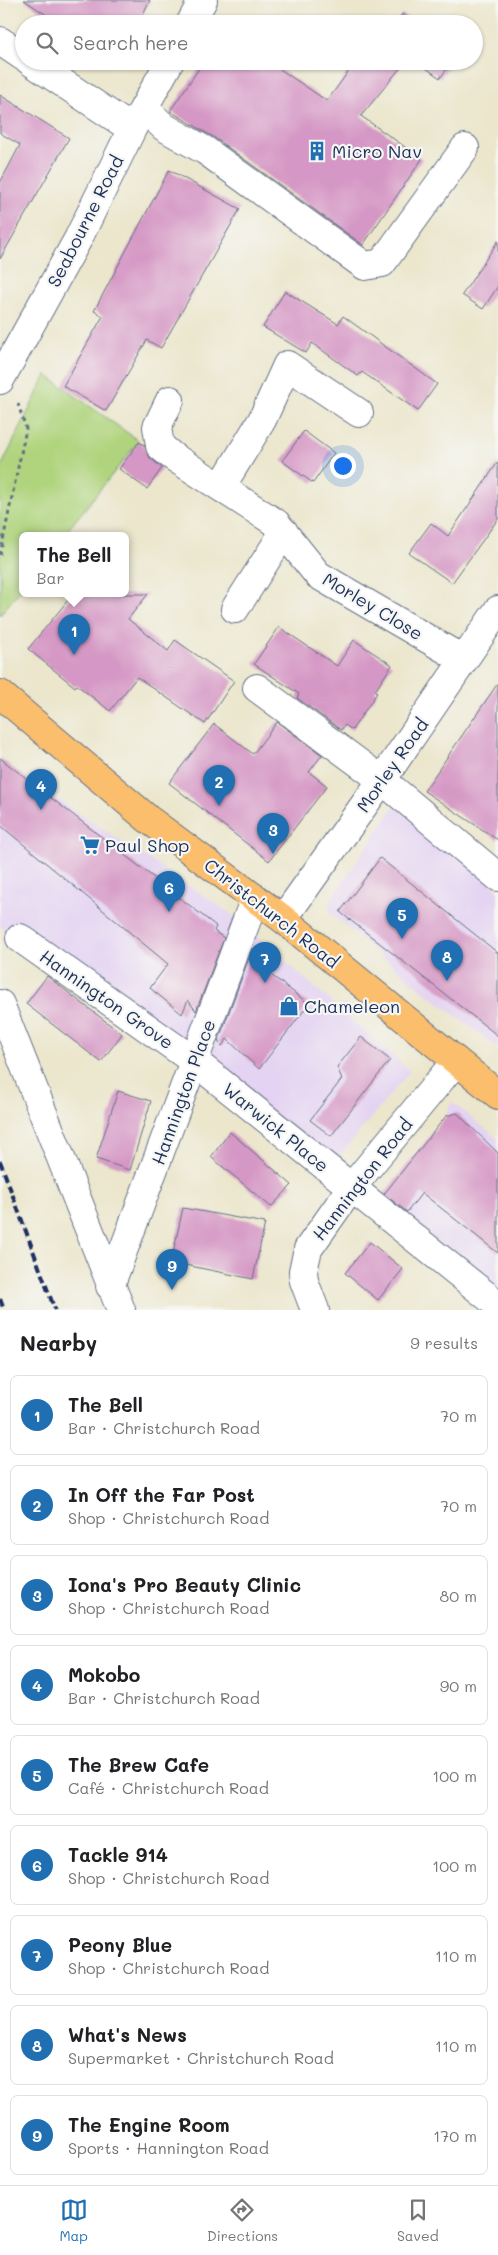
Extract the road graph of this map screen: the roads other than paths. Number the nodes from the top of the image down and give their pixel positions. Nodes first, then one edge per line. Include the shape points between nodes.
1 (0, 41) edge
2 (15, 51) edge
3 (47, 70) edge
4 (165, 70) edge
5 (138, 119) junction
6 (465, 148) dead end
7 (3, 374) edge
8 (170, 400) dead end
9 (359, 414) dead end
10 (221, 487) junction
11 (284, 532) junction
12 (235, 609) dead end
13 (498, 610) edge
14 (464, 660) junction
15 (257, 688) dead end
16 (0, 694) edge
17 (382, 780) junction
18 (498, 877) edge
19 (255, 898) junction
20 (283, 919) junction
21 (20, 938) dead end
22 (0, 1004) edge
23 (194, 1061) junction
24 (456, 1061) junction
25 (498, 1094) edge
26 (351, 1188) junction
27 (116, 1298) edge
28 (498, 1305) edge
29 (315, 1310) edge

1 - 2 street
3 - 5 street
4 - 5 street, Seabourne Road
5 - 6 street via 164,128 206,151 365,266 382,263
5 - 7 street, Seabourne Road via 78,239
8 - 10 street, Morley Close via 158,427 160,446
9 - 10 street via 287,365 262,420
10 - 11 street, Morley Close via 276,523
11 - 12 street
11 - 14 street, Morley Close via 318,576
13 - 14 street, Morley Road
14 - 17 street, Morley Road
15 - 17 street
16 - 19 main road, Christchurch Road via 148,819
17 - 18 street
17 - 20 street, Morley Road
19 - 20 main road, Christchurch Road
19 - 23 street, Hannington Place
20 - 24 main road, Christchurch Road
21 - 23 street, Hannington Grove
22 - 27 street
23 - 26 street, Warwick Place
23 - 27 street, Hannington Place
24 - 25 main road, Christchurch Road
24 - 26 street, Hannington Road
26 - 28 street, Warwick Place
26 - 29 street, Hannington Road via 308,1249 304,1281

